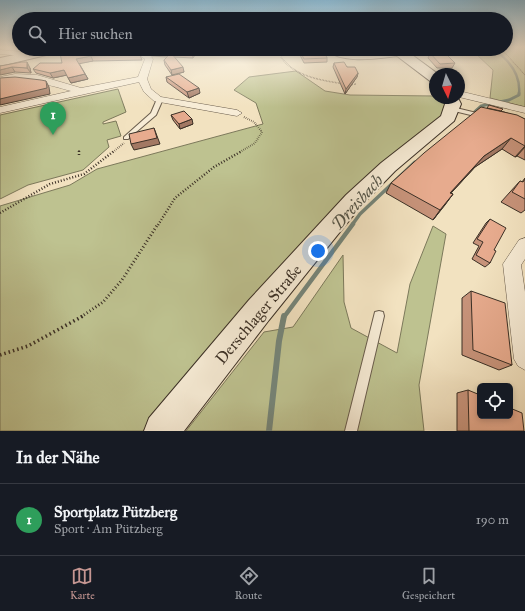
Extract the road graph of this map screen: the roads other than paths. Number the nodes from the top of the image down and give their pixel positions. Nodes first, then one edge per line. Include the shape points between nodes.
1 (146, 67) edge
2 (420, 67) edge
3 (429, 74) edge
4 (142, 79) junction
5 (0, 80) edge
6 (81, 92) junction
7 (160, 99) junction
8 (465, 103) edge
9 (456, 104) edge
10 (459, 104) edge
11 (0, 110) edge
12 (525, 110) edge
13 (237, 113) road end
14 (489, 117) edge
15 (126, 138) road end
16 (525, 245) edge
17 (379, 316) dead end
18 (525, 359) edge
19 (162, 431) edge
20 (351, 431) edge

1 - 4 street
2 - 3 main road
4 - 6 street
4 - 7 street via 147,90
5 - 6 street via 37,78
6 - 11 street
7 - 13 street
7 - 15 lane via 154,114
8 - 12 street via 493,101
9 - 19 main road, Derschlager Straße via 448,118 388,167 353,201 259,310
10 - 14 lane via 475,114
16 - 18 street via 512,264
17 - 20 lane

